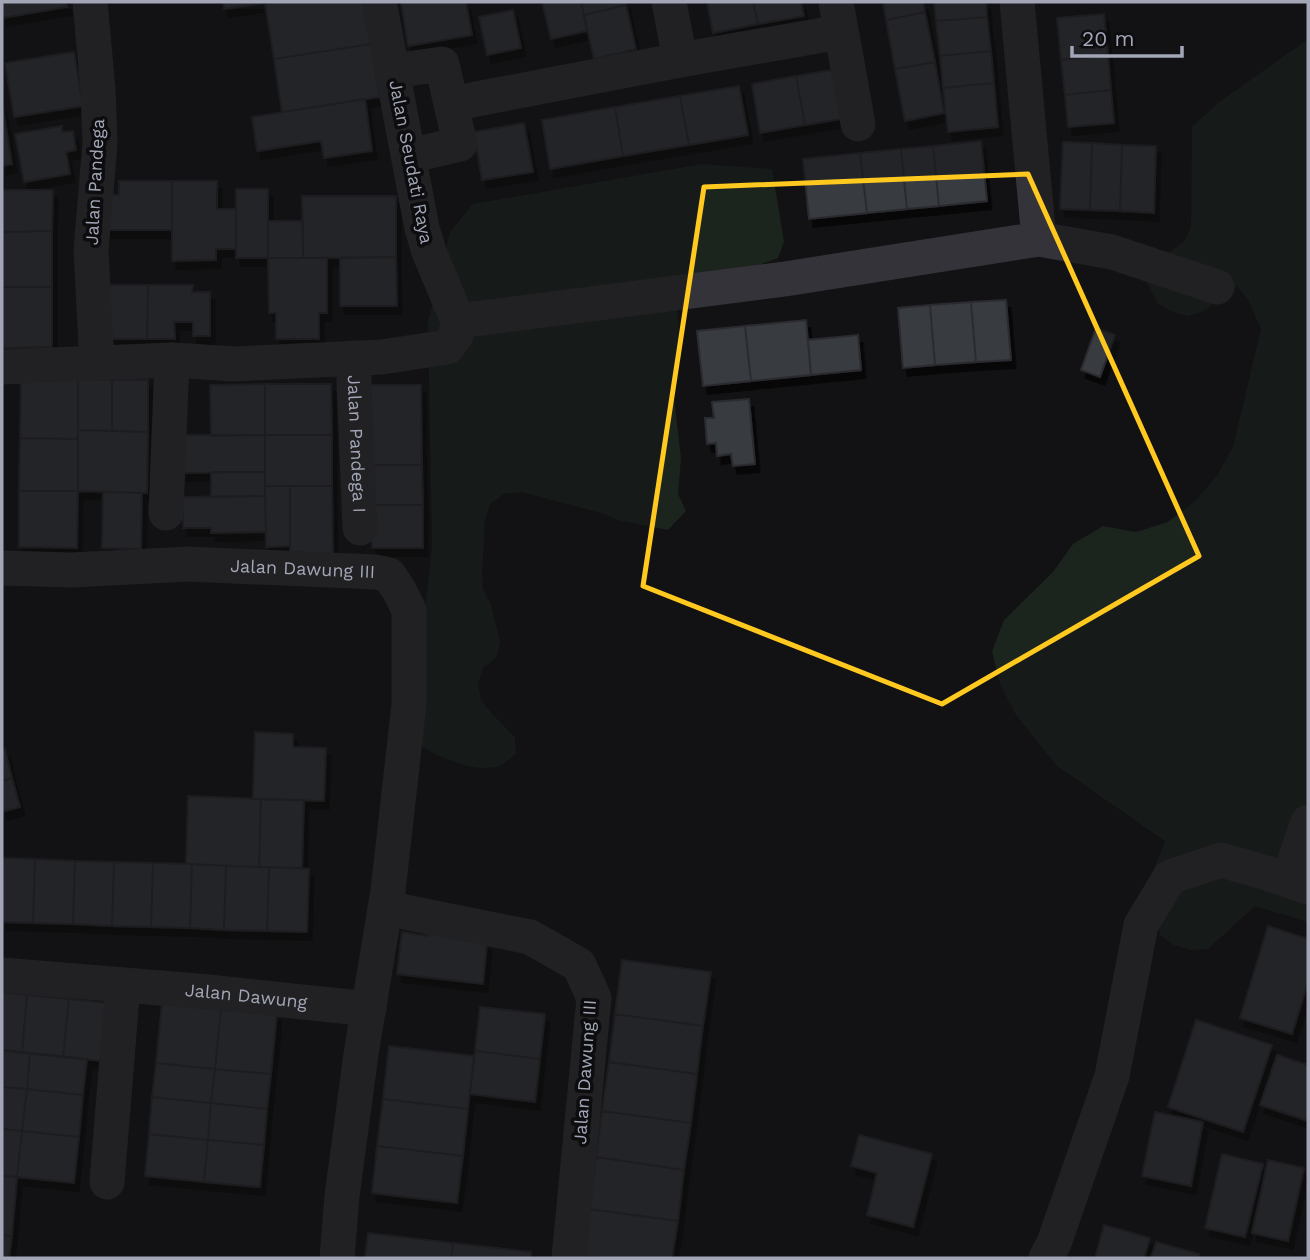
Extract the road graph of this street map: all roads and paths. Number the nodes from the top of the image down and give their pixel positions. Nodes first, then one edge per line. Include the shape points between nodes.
1 (90, 2) edge
2 (379, 2) edge
3 (669, 2) edge
4 (1017, 2) edge
5 (838, 17) edge
6 (680, 60) junction
7 (393, 71) junction
8 (452, 104) junction
9 (858, 124) dead end
10 (410, 156) junction
11 (1040, 239) junction
12 (1217, 287) dead end
13 (458, 321) junction
14 (354, 358) junction
15 (172, 360) junction
16 (97, 363) junction
17 (2, 367) edge
18 (166, 513) dead end
19 (360, 528) dead end
20 (2, 568) edge
21 (1308, 822) edge
22 (1298, 883) edge
23 (385, 908) junction
24 (2, 975) edge
25 (123, 985) junction
26 (369, 1009) junction
27 (107, 1182) dead end
28 (337, 1258) edge
29 (569, 1258) edge
30 (1046, 1258) edge

1 - 16 street, Jalan Pandega via 100,143 91,250
2 - 7 street, Jalan Seudati Raya
3 - 6 street
4 - 11 street
5 - 6 street
5 - 9 street
6 - 8 street
7 - 8 street via 442,64
7 - 10 street, Jalan Seudati Raya
8 - 10 street via 460,144
10 - 13 street, Jalan Seudati Raya via 422,228
11 - 12 street via 1112,252
11 - 13 street
13 - 14 street via 456,336 447,347
14 - 15 street via 235,364
14 - 19 street, Jalan Pandega I
15 - 16 street
15 - 18 street
16 - 17 street
20 - 23 street, Jalan Dawung III via 72,570 188,564 389,575 409,610 409,704
21 - 22 street
22 - 30 street via 1220,860 1170,877 1141,925 1112,1076
23 - 26 street, Jalan Dawung III
23 - 29 street, Jalan Dawung III via 530,937 579,965 594,998
24 - 25 street, Jalan Dawung
25 - 26 street, Jalan Dawung
25 - 27 street
26 - 28 street, Jalan Dawung III

